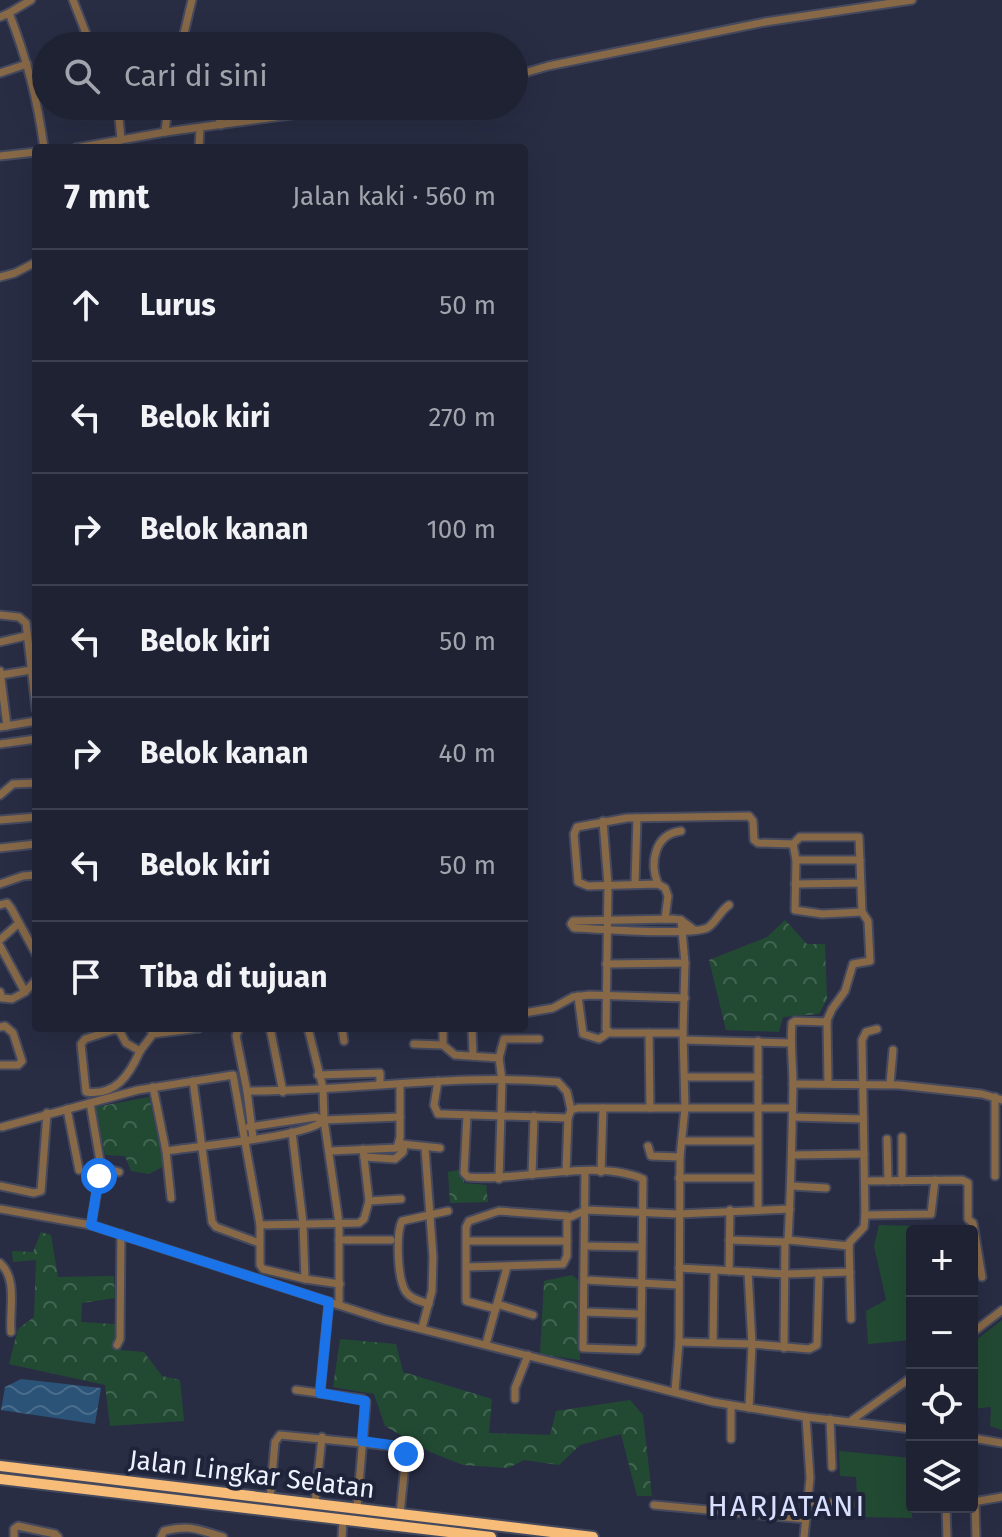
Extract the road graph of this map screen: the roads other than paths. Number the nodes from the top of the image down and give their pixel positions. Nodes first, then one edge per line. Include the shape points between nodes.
1 (31, 0) edge
2 (73, 0) edge
3 (192, 0) edge
4 (912, 0) edge
5 (22, 2) edge
6 (9, 13) junction
7 (0, 17) edge
8 (85, 32) edge
9 (184, 32) edge
10 (27, 64) junction
11 (528, 72) edge
12 (0, 73) edge
13 (32, 89) edge
14 (38, 120) edge
15 (119, 120) edge
16 (166, 120) edge
17 (220, 120) edge
18 (257, 120) edge
19 (221, 125) junction
20 (200, 128) junction
21 (165, 132) junction
22 (121, 140) junction
23 (43, 144) edge
24 (98, 144) edge
25 (199, 144) edge
26 (32, 152) edge
27 (0, 156) edge
28 (32, 264) edge
29 (0, 277) edge
30 (0, 615) edge
31 (26, 636) junction
32 (0, 642) edge
33 (32, 651) edge
34 (32, 662) edge
35 (31, 670) junction
36 (0, 673) edge
37 (32, 678) edge
38 (32, 722) edge
39 (4, 726) edge
40 (32, 740) edge
41 (0, 744) edge
42 (32, 783) edge
43 (0, 795) edge
44 (32, 817) edge
45 (637, 818) junction
46 (0, 820) edge
47 (603, 821) junction
48 (681, 831) dead end
49 (32, 844) edge
50 (793, 844) junction
51 (0, 848) edge
52 (796, 860) junction
53 (860, 860) junction
54 (32, 873) edge
55 (0, 881) edge
56 (860, 883) junction
57 (635, 884) junction
58 (658, 884) junction
59 (795, 884) junction
60 (608, 885) junction
61 (0, 905) edge
62 (729, 905) dead end
63 (862, 912) junction
64 (608, 919) junction
65 (665, 919) junction
66 (681, 920) junction
67 (19, 923) junction
68 (608, 929) junction
69 (693, 929) junction
70 (681, 931) junction
71 (0, 943) edge
72 (32, 947) edge
73 (685, 963) junction
74 (606, 964) junction
75 (32, 984) edge
76 (0, 992) edge
77 (25, 992) junction
78 (578, 996) junction
79 (607, 997) junction
80 (685, 998) junction
81 (528, 1012) edge
82 (827, 1022) junction
83 (0, 1027) edge
84 (877, 1029) dead end
85 (93, 1032) edge
86 (120, 1032) edge
87 (151, 1032) edge
88 (238, 1032) edge
89 (271, 1032) edge
90 (309, 1032) edge
91 (343, 1032) edge
92 (443, 1032) edge
93 (472, 1032) edge
94 (520, 1032) edge
95 (608, 1033) junction
96 (649, 1033) junction
97 (684, 1037) junction
98 (520, 1039) junction
99 (539, 1039) dead end
100 (344, 1041) dead end
101 (758, 1041) junction
102 (791, 1043) junction
103 (414, 1044) dead end
104 (443, 1045) junction
105 (893, 1050) dead end
106 (140, 1051) junction
107 (473, 1056) junction
108 (499, 1058) junction
109 (0, 1065) edge
110 (244, 1073) junction
111 (337, 1074) junction
112 (233, 1075) junction
113 (318, 1075) junction
114 (685, 1077) junction
115 (758, 1077) junction
116 (502, 1080) junction
117 (193, 1081) junction
118 (438, 1081) junction
119 (828, 1083) junction
120 (380, 1084) junction
121 (400, 1084) junction
122 (793, 1084) junction
123 (862, 1084) junction
124 (890, 1084) junction
125 (153, 1087) junction
126 (323, 1088) junction
127 (338, 1088) junction
128 (247, 1091) junction
129 (283, 1092) junction
130 (998, 1098) edge
131 (90, 1103) junction
132 (758, 1107) junction
133 (603, 1108) junction
134 (650, 1108) junction
135 (685, 1108) junction
136 (792, 1108) junction
137 (67, 1109) junction
138 (47, 1113) junction
139 (501, 1114) junction
140 (570, 1114) junction
141 (467, 1115) junction
142 (534, 1116) junction
143 (400, 1117) junction
144 (793, 1117) junction
145 (863, 1119) junction
146 (324, 1120) junction
147 (276, 1123) junction
148 (247, 1127) junction
149 (1, 1128) edge
150 (292, 1132) junction
151 (279, 1134) junction
152 (902, 1137) dead end
153 (249, 1139) junction
154 (887, 1139) dead end
155 (682, 1141) junction
156 (757, 1141) junction
157 (402, 1144) junction
158 (202, 1145) junction
159 (648, 1146) dead end
160 (425, 1148) junction
161 (440, 1148) dead end
162 (166, 1151) junction
163 (330, 1151) junction
164 (363, 1153) junction
165 (864, 1154) junction
166 (792, 1155) junction
167 (680, 1157) junction
168 (101, 1167) junction
169 (79, 1170) dead end
170 (119, 1172) dead end
171 (566, 1172) junction
172 (585, 1172) junction
173 (601, 1172) junction
174 (532, 1175) junction
175 (995, 1176) dead end
176 (679, 1178) junction
177 (757, 1178) junction
178 (499, 1179) junction
179 (935, 1180) junction
180 (866, 1181) junction
181 (888, 1181) junction
182 (902, 1181) junction
183 (0, 1186) edge
184 (792, 1186) junction
185 (826, 1188) dead end
186 (171, 1198) dead end
187 (401, 1199) dead end
188 (369, 1201) junction
189 (0, 1209) edge
190 (758, 1209) junction
191 (790, 1209) junction
192 (586, 1210) junction
193 (730, 1210) junction
194 (448, 1211) dead end
195 (642, 1212) junction
196 (429, 1214) junction
197 (678, 1214) junction
198 (865, 1215) junction
199 (568, 1218) junction
200 (303, 1223) junction
201 (339, 1223) junction
202 (91, 1225) junction
203 (260, 1225) junction
204 (121, 1234) junction
205 (339, 1240) junction
206 (391, 1240) dead end
207 (729, 1240) junction
208 (467, 1241) junction
209 (567, 1241) junction
210 (786, 1241) junction
211 (259, 1243) junction
212 (585, 1246) junction
213 (849, 1246) junction
214 (641, 1247) junction
215 (0, 1263) edge
216 (467, 1267) junction
217 (503, 1267) junction
218 (679, 1268) junction
219 (714, 1270) junction
220 (729, 1271) junction
221 (748, 1272) junction
222 (850, 1272) junction
223 (819, 1273) junction
224 (785, 1274) junction
225 (982, 1277) dead end
226 (305, 1279) junction
227 (585, 1280) junction
228 (642, 1282) junction
229 (340, 1284) junction
230 (678, 1285) junction
231 (0, 1294) edge
232 (12, 1294) junction
233 (329, 1302) junction
234 (429, 1304) junction
235 (339, 1305) junction
236 (497, 1306) junction
237 (1002, 1310) edge
238 (584, 1312) junction
239 (640, 1314) junction
240 (533, 1315) dead end
241 (851, 1319) dead end
242 (422, 1328) junction
243 (978, 1328) edge
244 (11, 1332) dead end
245 (679, 1342) junction
246 (713, 1342) junction
247 (486, 1344) junction
248 (752, 1344) junction
249 (117, 1345) dead end
250 (784, 1348) junction
251 (528, 1355) junction
252 (906, 1381) edge
253 (296, 1390) dead end
254 (675, 1391) junction
255 (320, 1393) junction
256 (515, 1399) dead end
257 (731, 1406) junction
258 (749, 1408) junction
259 (806, 1417) junction
260 (830, 1419) junction
261 (852, 1420) junction
262 (906, 1428) edge
263 (322, 1437) junction
264 (731, 1439) dead end
265 (978, 1439) edge
266 (362, 1441) junction
267 (1002, 1443) edge
268 (0, 1466) edge
269 (832, 1467) dead end
270 (78, 1475) junction
271 (0, 1479) edge
272 (75, 1488) junction
273 (1002, 1497) edge
274 (270, 1499) junction
275 (978, 1500) edge
276 (808, 1502) junction
277 (315, 1503) junction
278 (854, 1504) dead end
279 (654, 1505) dead end
280 (357, 1508) junction
281 (377, 1511) junction
282 (946, 1513) edge
283 (975, 1513) edge
284 (400, 1514) junction
285 (806, 1519) junction
286 (343, 1520) junction
287 (377, 1524) junction
288 (194, 1526) junction
289 (219, 1536) edge
290 (14, 1537) edge
291 (58, 1537) edge
292 (161, 1537) edge
293 (193, 1537) edge
294 (342, 1537) edge
295 (491, 1537) edge
296 (593, 1537) edge
297 (804, 1537) edge
298 (947, 1537) edge
299 (976, 1537) edge

1 - 5 street
2 - 8 street
3 - 9 street
4 - 11 street via 765,22
5 - 6 street
6 - 7 street
6 - 10 street
10 - 12 street
10 - 13 street
14 - 23 street
15 - 22 street
16 - 21 street
17 - 19 street
18 - 19 street
19 - 20 street
20 - 21 street
20 - 25 street
21 - 22 street
22 - 24 street
26 - 27 street
28 - 29 street
30 - 31 street via 24,620
31 - 32 street
31 - 33 street
34 - 35 street
35 - 36 street
35 - 37 street
36 - 39 street
38 - 39 street
40 - 41 street
42 - 43 street via 13,784
44 - 46 street
45 - 47 street
45 - 50 street via 749,816 754,841
45 - 57 street
47 - 60 street
47 - 60 street via 577,827 575,845 578,882
48 - 58 street via 666,835 657,846
49 - 51 street
50 - 52 street
50 - 53 street via 800,837 857,836
52 - 53 street
52 - 59 street
53 - 56 street
54 - 55 street
56 - 59 street
56 - 63 street
57 - 58 street
57 - 60 street
58 - 65 street via 668,896
59 - 63 street via 796,911
60 - 64 street
61 - 67 street via 7,903
62 - 69 street via 708,927
63 - 82 street via 868,921 870,961 853,964
64 - 65 street
64 - 68 street
64 - 68 street via 571,924
65 - 66 street
66 - 69 street
66 - 70 street
67 - 71 street
67 - 72 street
68 - 70 street
68 - 74 street
69 - 70 street
70 - 73 street
71 - 77 street
73 - 74 street
73 - 80 street
74 - 79 street
75 - 77 street
76 - 77 street via 6,999
78 - 79 street
78 - 81 street
78 - 95 street via 583,1034 599,1039
79 - 80 street
79 - 95 street
80 - 97 street
82 - 102 street via 793,1021
82 - 119 street
83 - 109 street via 13,1033 22,1061
84 - 123 street via 866,1032 862,1040
85 - 106 street via 80,1046 86,1092 103,1093 119,1084
86 - 106 street
87 - 106 street
88 - 110 street
89 - 129 street
90 - 113 street
91 - 100 street
92 - 104 street
93 - 107 street
94 - 98 street
95 - 96 street
96 - 97 street
96 - 134 street
97 - 101 street
97 - 114 street
98 - 99 street
98 - 108 street via 502,1040
101 - 102 street
101 - 115 street
102 - 122 street
103 - 104 street
104 - 107 street via 455,1055
105 - 124 street
107 - 108 street
108 - 116 street
110 - 112 street
110 - 128 street
111 - 113 street
111 - 120 street via 380,1073
111 - 127 street
112 - 117 street
112 - 148 street
113 - 126 street
114 - 115 street
114 - 135 street
115 - 132 street
116 - 118 street
116 - 139 street
116 - 140 street via 558,1082 567,1092
117 - 125 street
117 - 158 street
118 - 121 street
118 - 141 street via 438,1114
119 - 122 street
119 - 123 street
120 - 121 street
120 - 127 street
121 - 143 street
122 - 136 street
123 - 124 street
123 - 145 street
124 - 130 street
125 - 131 street
125 - 162 street
126 - 127 street
126 - 129 street
126 - 146 street
128 - 129 street
128 - 148 street
130 - 175 street
131 - 137 street
131 - 168 street
132 - 135 street
132 - 136 street
132 - 156 street
133 - 134 street
133 - 140 street
133 - 173 street
134 - 135 street
135 - 155 street
136 - 144 street
137 - 138 street
137 - 169 street
138 - 149 street
138 - 183 street via 41,1191
139 - 141 street
139 - 142 street
139 - 178 street
140 - 142 street
140 - 171 street
141 - 178 street via 465,1175
142 - 174 street
143 - 146 street
143 - 157 street
144 - 145 street
144 - 166 street
145 - 165 street
146 - 147 street
146 - 150 street
146 - 163 street
147 - 148 street
147 - 151 street
148 - 153 street
150 - 151 street
150 - 200 street
151 - 153 street
152 - 182 street
153 - 158 street
153 - 203 street
154 - 181 street
155 - 156 street
155 - 167 street
156 - 177 street
157 - 160 street
157 - 164 street
158 - 162 street
158 - 211 street via 213,1224
159 - 167 street via 651,1156
160 - 161 street
160 - 196 street
162 - 186 street
163 - 164 street
163 - 201 street
164 - 188 street
165 - 166 street
165 - 180 street
166 - 184 street
167 - 176 street
168 - 170 street
168 - 202 street
171 - 172 street
171 - 174 street
172 - 173 street
172 - 192 street
173 - 195 street via 642,1178
174 - 178 street
176 - 177 street
176 - 197 street
177 - 190 street
179 - 182 street
179 - 198 street via 931,1214
179 - 225 street via 968,1183 968,1219
180 - 181 street
180 - 198 street
181 - 182 street
184 - 185 street
184 - 191 street
187 - 188 street
188 - 201 street via 362,1222
189 - 202 street
190 - 191 street
190 - 193 street
191 - 210 street
192 - 195 street
192 - 199 street
192 - 212 street
193 - 197 street
193 - 207 street
194 - 196 street
195 - 197 street
195 - 214 street
196 - 234 street
196 - 234 street via 402,1221 398,1230 402,1285 410,1296
197 - 218 street
198 - 213 street via 864,1227
199 - 208 street via 517,1210 491,1212 469,1221
199 - 209 street
200 - 201 street
200 - 203 street
200 - 226 street
201 - 205 street
202 - 204 street
203 - 211 street
204 - 233 street
204 - 249 street
205 - 206 street
205 - 229 street
207 - 210 street
207 - 220 street
208 - 209 street
208 - 216 street
209 - 217 street via 563,1264
210 - 213 street
210 - 224 street
211 - 226 street via 263,1269
212 - 214 street
212 - 227 street
213 - 222 street
214 - 228 street
215 - 232 street via 7,1270
216 - 217 street
216 - 236 street via 466,1301
217 - 236 street
218 - 219 street
218 - 230 street
219 - 220 street
219 - 246 street
220 - 221 street
221 - 224 street
221 - 248 street
222 - 223 street
222 - 241 street
223 - 224 street
223 - 250 street via 817,1345
224 - 250 street
226 - 229 street
227 - 228 street
227 - 238 street
228 - 230 street
228 - 239 street
229 - 235 street
230 - 245 street
231 - 232 street
232 - 244 street
233 - 235 street
233 - 255 street
234 - 242 street
235 - 242 street
236 - 240 street
236 - 247 street
237 - 243 street
238 - 239 street
238 - 239 street via 586,1350 638,1350
242 - 247 street
245 - 246 street
245 - 254 street
246 - 248 street
247 - 251 street
248 - 250 street
248 - 258 street
251 - 254 street
251 - 256 street
252 - 261 street
253 - 255 street
254 - 257 street
255 - 266 street via 365,1401
257 - 258 street
257 - 264 street
258 - 259 street
259 - 260 street
259 - 276 street
260 - 261 street
260 - 269 street
261 - 262 street
263 - 266 street
263 - 274 street via 280,1435
263 - 277 street
265 - 267 street
266 - 280 street
266 - 284 street via 404,1449
268 - 270 highway, Jalan Lingkar Selatan
270 - 272 highway
270 - 274 highway, Jalan Lingkar Selatan
271 - 272 highway, Jalan Lingkar Selatan
272 - 286 highway, Jalan Lingkar Selatan
273 - 275 street
274 - 277 highway, Jalan Lingkar Selatan
276 - 278 street
276 - 285 street
277 - 280 highway, Jalan Lingkar Selatan
279 - 285 street
280 - 281 highway, Jalan Lingkar Selatan
281 - 284 highway, Jalan Lingkar Selatan
281 - 287 highway
282 - 298 street
283 - 299 street
284 - 296 highway, Jalan Lingkar Selatan
285 - 297 street
286 - 287 highway, Jalan Lingkar Selatan
286 - 294 street
287 - 295 highway, Jalan Lingkar Selatan
288 - 289 street
288 - 292 street via 164,1531
288 - 293 street
290 - 291 street via 18,1526

